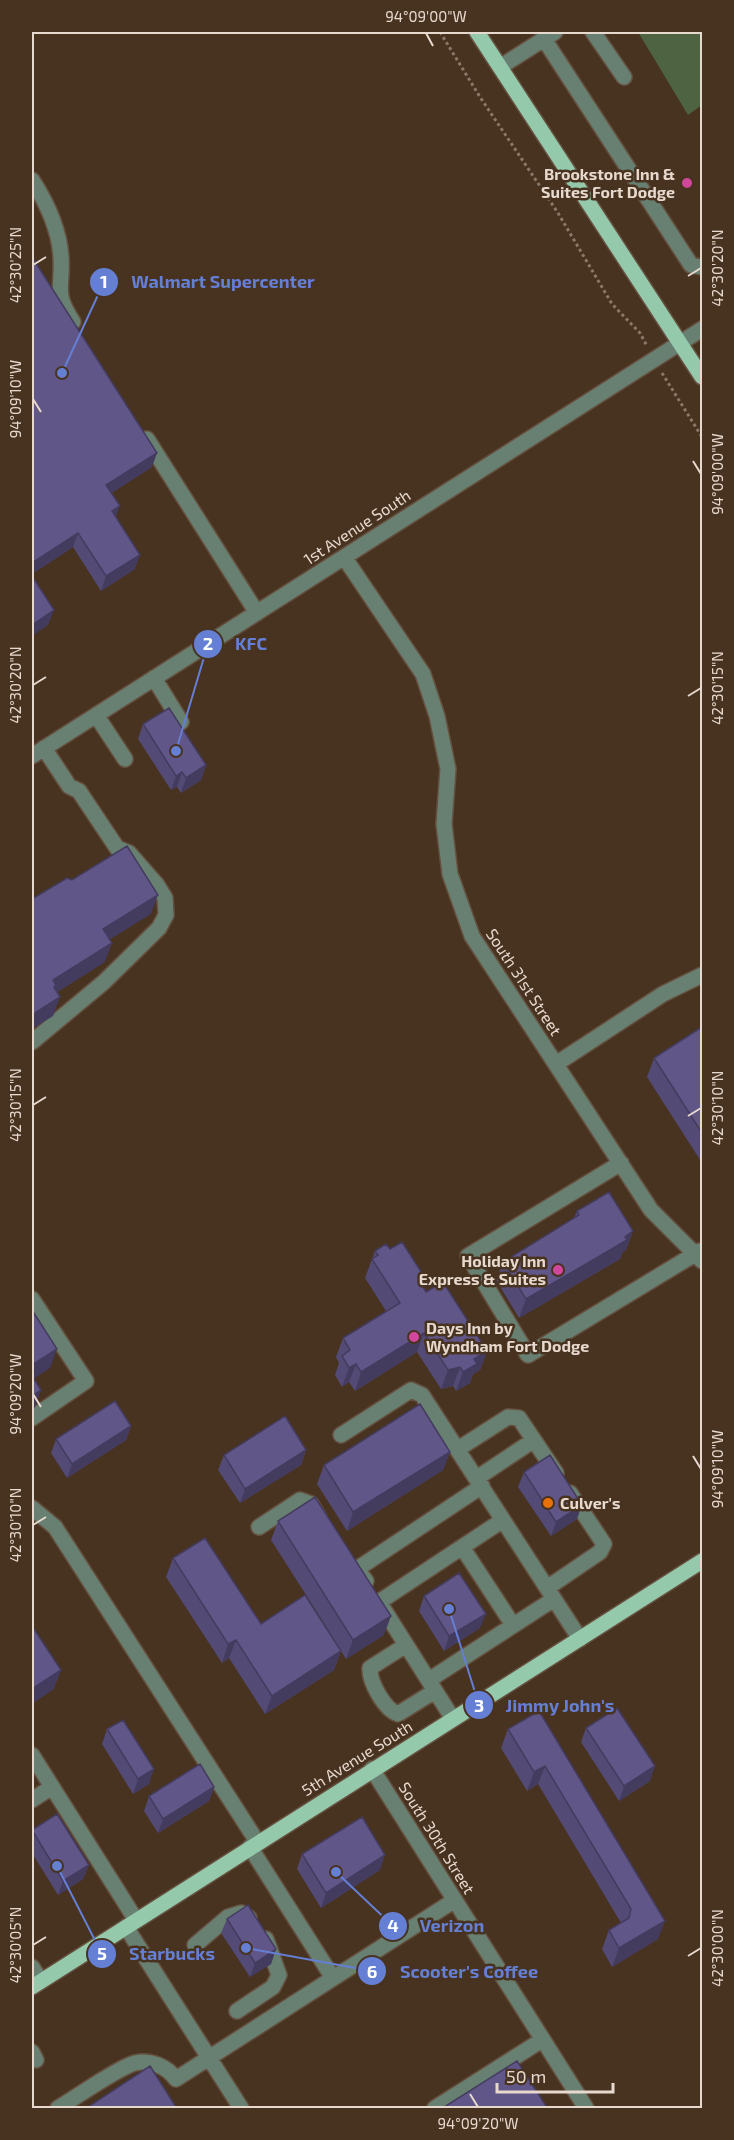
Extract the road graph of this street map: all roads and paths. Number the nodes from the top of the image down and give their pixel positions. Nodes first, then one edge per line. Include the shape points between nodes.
1 (440, 32) edge
2 (477, 32) edge
3 (592, 32) edge
4 (550, 35) edge
5 (500, 67) junction
6 (624, 77) dead end
7 (32, 180) edge
8 (702, 267) edge
9 (702, 329) edge
10 (79, 331) edge
11 (680, 343) junction
12 (654, 359) junction
13 (702, 377) edge
14 (135, 422) edge
15 (702, 437) edge
16 (344, 557) junction
17 (257, 613) junction
18 (154, 678) junction
19 (96, 715) junction
20 (181, 722) edge
21 (38, 752) edge
22 (125, 759) dead end
23 (702, 975) edge
24 (32, 1042) edge
25 (556, 1064) junction
26 (621, 1164) junction
27 (700, 1255) edge
28 (32, 1299) edge
29 (32, 1418) edge
30 (341, 1435) dead end
31 (534, 1440) junction
32 (458, 1449) junction
33 (479, 1482) junction
34 (32, 1508) edge
35 (503, 1520) junction
36 (259, 1527) dead end
37 (329, 1534) edge
38 (462, 1547) junction
39 (702, 1562) edge
40 (551, 1593) junction
41 (379, 1602) junction
42 (513, 1625) junction
43 (580, 1639) junction
44 (406, 1645) junction
45 (432, 1686) junction
46 (453, 1719) junction
47 (32, 1755) edge
48 (372, 1769) junction
49 (52, 1787) junction
50 (32, 1800) edge
51 (254, 1845) junction
52 (455, 1900) junction
53 (131, 1923) junction
54 (195, 1945) dead end
55 (32, 1967) edge
56 (333, 1978) junction
57 (36, 1984) edge
58 (237, 2011) dead end
59 (542, 2040) junction
60 (208, 2057) junction
61 (58, 2109) edge
62 (241, 2109) edge
63 (435, 2109) edge
64 (586, 2109) edge

1 - 12 path via 612,304 640,333
2 - 5 main road
3 - 6 street
4 - 5 street
4 - 8 street via 691,265
5 - 11 main road
7 - 10 street via 47,204 61,256 60,300
9 - 11 street, 1st Avenue South
11 - 12 street, 1st Avenue South
11 - 13 main road
12 - 15 path
12 - 16 street, 1st Avenue South
14 - 17 street
16 - 17 street, 1st Avenue South
16 - 25 street, South 31st Street via 423,674 448,769 444,824 450,874 472,936
17 - 18 street, 1st Avenue South
18 - 19 street, 1st Avenue South
18 - 20 street
19 - 21 street, 1st Avenue South
19 - 22 street
21 - 24 street via 69,786 79,791 117,848 146,869 165,898 166,915 159,928 104,982
23 - 25 street via 663,994
25 - 26 street, South 31st Street
26 - 27 street, South 31st Street via 651,1210
26 - 27 street via 468,1256 528,1355
28 - 29 street via 86,1381
30 - 32 street via 411,1390 422,1395
31 - 32 street via 519,1418 508,1417
31 - 33 street
31 - 40 street via 604,1544 600,1552
32 - 33 street
33 - 35 street
33 - 41 street via 353,1565
34 - 51 street via 55,1527
35 - 38 street
35 - 40 street
36 - 37 street via 300,1500 311,1504
38 - 41 street
38 - 42 street
39 - 43 main road, 5th Avenue South
40 - 42 street
40 - 43 street
41 - 44 street
42 - 45 street
43 - 46 main road, 5th Avenue South
44 - 45 street
44 - 45 street via 370,1668 369,1677 391,1712 398,1714
45 - 46 street
46 - 48 main road, 5th Avenue South
47 - 49 street
48 - 51 main road, 5th Avenue South
48 - 52 street, South 30th Street
49 - 50 street
49 - 53 street
51 - 53 main road, 5th Avenue South
51 - 56 street
52 - 56 street
52 - 59 street, South 30th Street
53 - 57 main road, 5th Avenue South
53 - 60 street
54 - 58 street via 221,1923 241,1913 265,1938 279,1975 273,1987
55 - 57 street
56 - 60 street
59 - 63 street
59 - 64 street, South 30th Street
60 - 61 street via 176,2079 151,2062 134,2063
60 - 62 street

